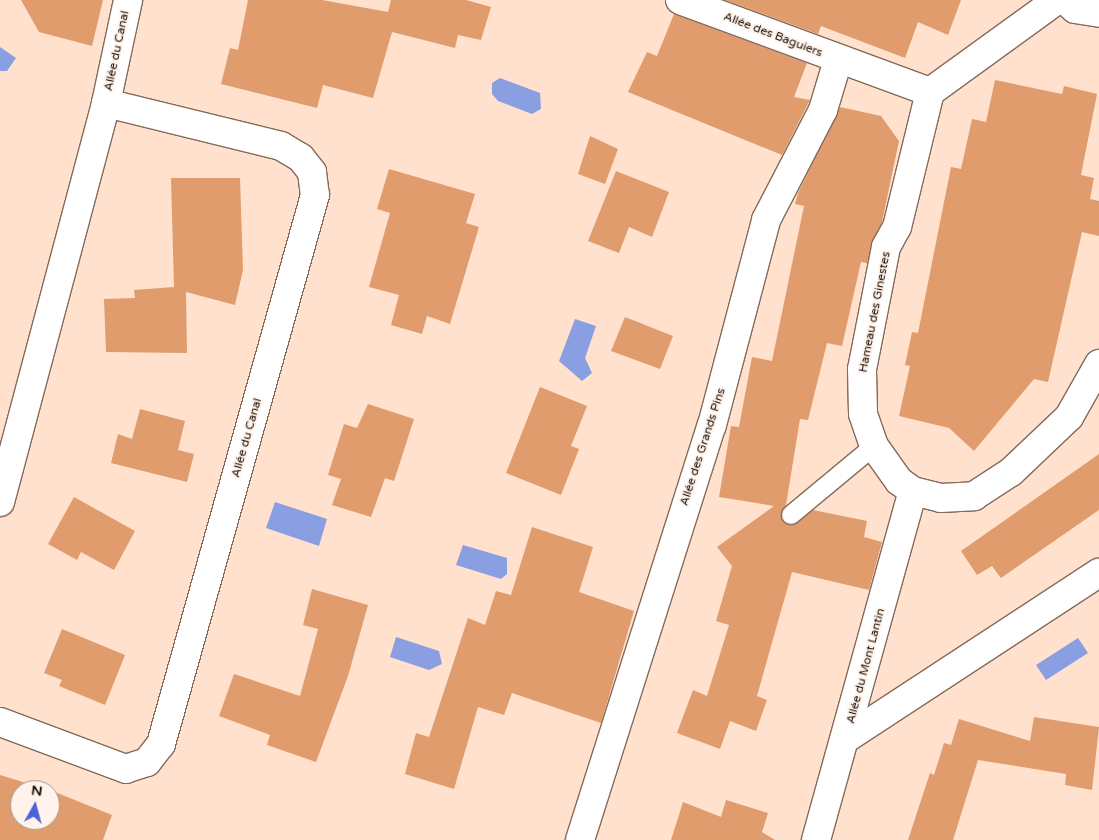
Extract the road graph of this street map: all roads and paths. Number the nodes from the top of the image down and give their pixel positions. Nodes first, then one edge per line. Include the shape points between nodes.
1 (128, 0) edge
2 (680, 0) edge
3 (1057, 0) edge
4 (1065, 0) edge
5 (1099, 13) edge
6 (838, 60) junction
7 (930, 92) junction
8 (106, 103) junction
9 (1099, 364) edge
10 (874, 446) junction
11 (913, 491) junction
12 (0, 502) edge
13 (791, 515) dead end
14 (1099, 573) edge
15 (0, 722) edge
16 (848, 737) junction
17 (580, 840) edge
18 (816, 840) edge

1 - 8 street, Allée du Canal
2 - 6 street, Allée des Baguiers
3 - 7 street
4 - 5 street via 1075,9
6 - 7 street, Allée des Baguiers
6 - 17 street, Allée des Grands Pins via 823,110 766,220 712,425
7 - 10 street, Hameau des Ginestes via 897,227 886,247 862,369 863,414
8 - 12 street, Allée du Canal
8 - 15 street, Allée du Canal via 281,146 301,158 312,172 315,195 161,744 146,762 126,769
9 - 11 street, Hameau des Ginestes via 1068,417 1012,472 974,496 941,498
10 - 11 street, Hameau des Ginestes via 899,481
10 - 13 lane
11 - 16 street, Allée du Mont Lantin
14 - 16 street
16 - 18 street, Allée du Mont Lantin

